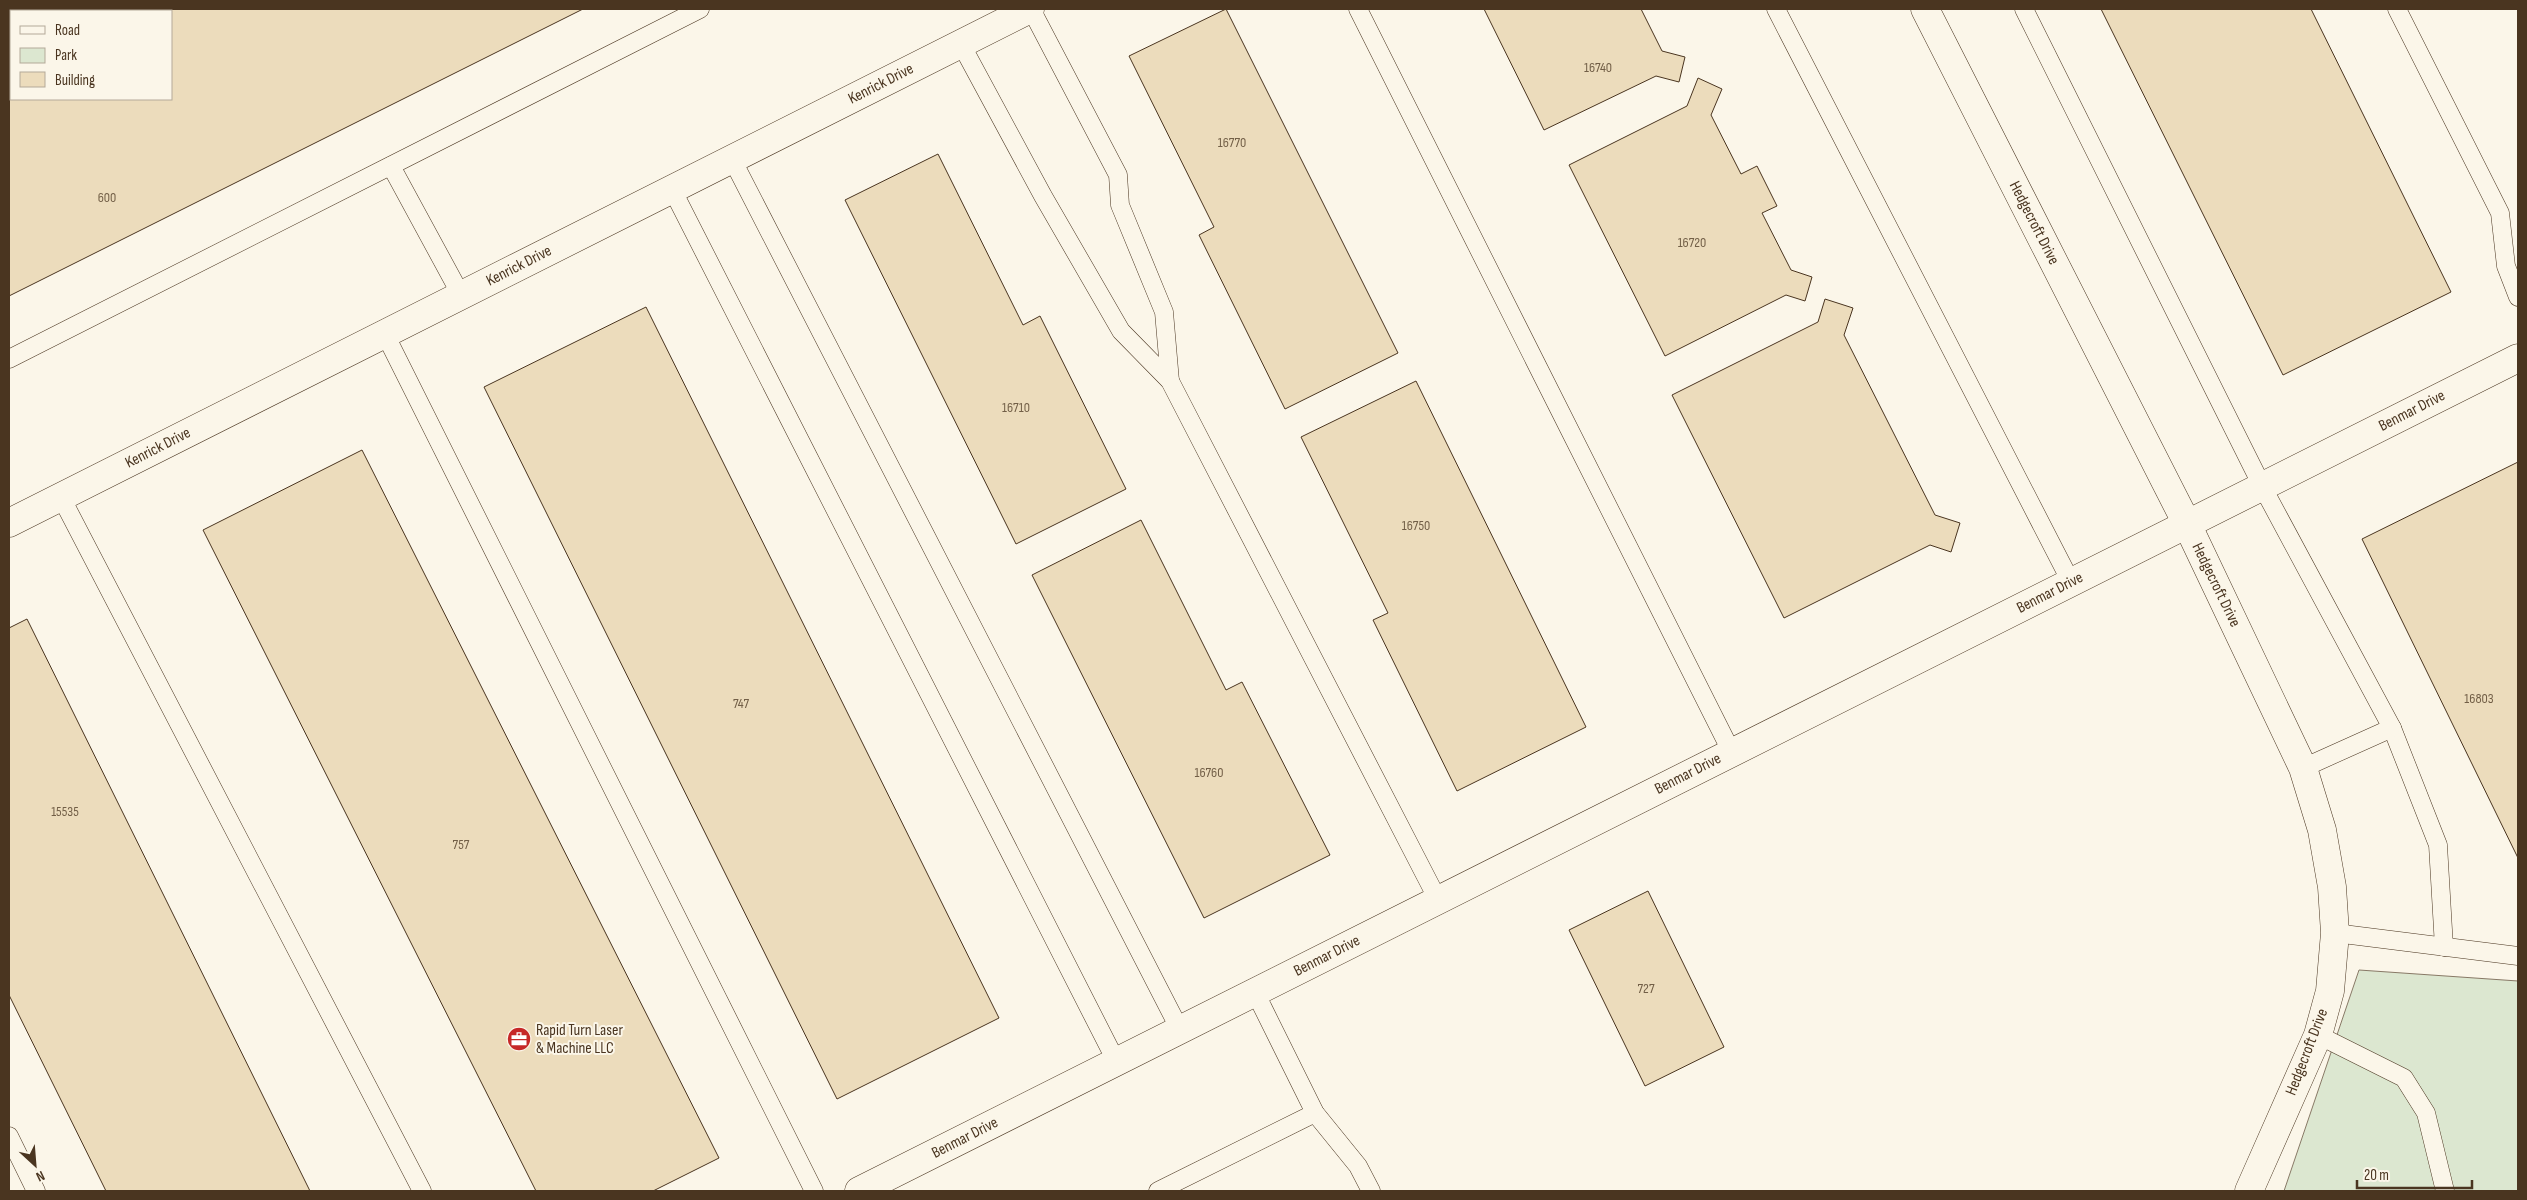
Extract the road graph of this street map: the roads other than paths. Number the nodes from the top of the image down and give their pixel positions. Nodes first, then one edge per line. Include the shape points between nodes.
1 (700, 9) edge
2 (1030, 9) edge
3 (1358, 9) edge
4 (1776, 9) edge
5 (1925, 9) edge
6 (2024, 9) edge
7 (2397, 9) edge
8 (961, 44) junction
9 (732, 159) junction
10 (391, 166) junction
11 (672, 189) junction
12 (461, 295) junction
13 (2518, 297) edge
14 (385, 334) junction
15 (2518, 358) edge
16 (9, 360) edge
17 (1170, 381) junction
18 (2262, 486) junction
19 (61, 497) junction
20 (9, 523) edge
21 (2187, 524) junction
22 (2071, 582) junction
23 (2392, 728) junction
24 (1732, 753) junction
25 (2303, 768) junction
26 (1438, 900) junction
27 (2334, 933) junction
28 (2444, 947) junction
29 (2518, 956) edge
30 (1255, 992) junction
31 (1180, 1030) junction
32 (2318, 1035) junction
33 (1116, 1061) junction
34 (1315, 1112) junction
35 (9, 1136) edge
36 (36, 1191) edge
37 (422, 1191) edge
38 (814, 1191) edge
39 (859, 1191) edge
40 (1158, 1191) edge
41 (1371, 1191) edge
42 (2249, 1191) edge
43 (2445, 1191) edge

1 - 10 lane
2 - 8 street, Kenrick Drive
2 - 17 lane via 1118,175 1120,206 1164,312
3 - 24 lane
4 - 22 lane
5 - 21 street, Hedgecroft Drive
6 - 18 lane
7 - 13 lane via 2500,213 2506,266
8 - 9 street, Kenrick Drive
8 - 17 lane via 1121,331
9 - 11 street, Kenrick Drive
9 - 31 lane
10 - 12 lane
10 - 16 lane
11 - 12 street, Kenrick Drive
11 - 33 lane
12 - 14 street, Kenrick Drive
14 - 19 street, Kenrick Drive
14 - 38 lane
15 - 18 street, Benmar Drive
17 - 26 lane
18 - 21 street, Benmar Drive
18 - 23 lane
19 - 20 street, Kenrick Drive
19 - 37 lane
21 - 22 street, Benmar Drive
21 - 25 street, Hedgecroft Drive
22 - 24 street, Benmar Drive
23 - 25 lane
23 - 28 lane via 2438,845
24 - 26 street, Benmar Drive
25 - 27 street, Hedgecroft Drive via 2322,830 2332,887
26 - 30 street, Benmar Drive
27 - 28 lane
27 - 32 street, Hedgecroft Drive via 2330,991
28 - 29 lane
30 - 31 street, Benmar Drive
30 - 34 lane
31 - 33 street, Benmar Drive
32 - 42 street, Hedgecroft Drive
32 - 43 lane via 2404,1078 2426,1112
33 - 39 street, Benmar Drive
34 - 40 lane
34 - 41 lane via 1358,1166
35 - 36 lane

